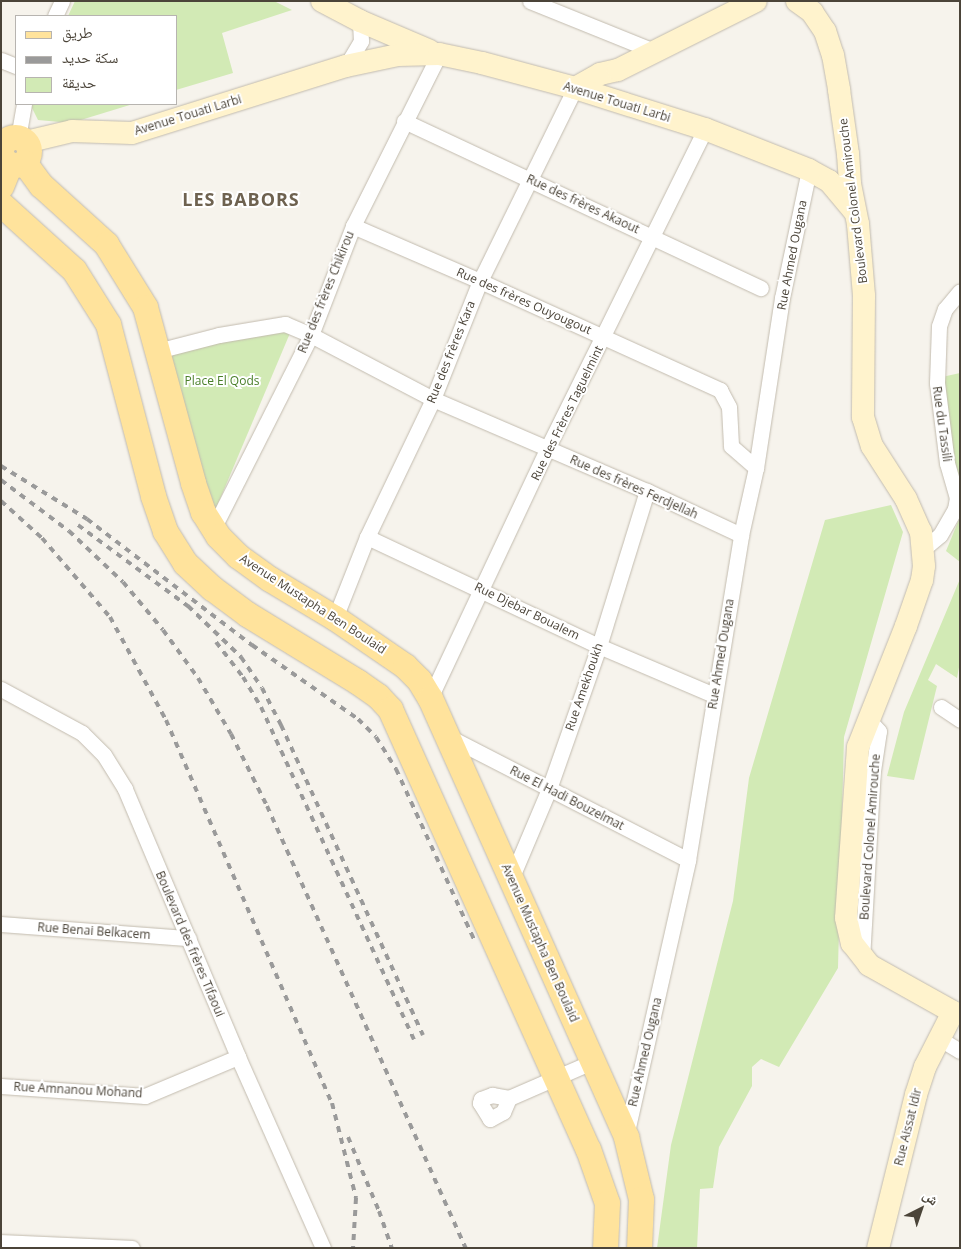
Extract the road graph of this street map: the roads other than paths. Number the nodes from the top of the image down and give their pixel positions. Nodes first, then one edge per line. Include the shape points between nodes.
1 (62, 1) edge
2 (530, 1) edge
3 (756, 1) edge
4 (796, 1) edge
5 (330, 3) edge
6 (55, 15) edge
7 (360, 21) junction
8 (654, 51) junction
9 (439, 54) junction
10 (1, 60) edge
11 (15, 66) edge
12 (346, 66) junction
13 (574, 88) junction
14 (24, 105) edge
15 (404, 121) junction
16 (705, 129) junction
17 (10, 152) edge
18 (848, 154) junction
19 (809, 170) junction
20 (530, 178) junction
21 (1, 204) edge
22 (858, 224) junction
23 (353, 226) junction
24 (654, 237) junction
25 (480, 281) junction
26 (762, 288) dead end
27 (960, 291) edge
28 (311, 335) junction
29 (605, 337) junction
30 (157, 351) junction
31 (433, 399) junction
32 (547, 449) junction
33 (756, 468) junction
34 (648, 491) junction
35 (213, 529) junction
36 (741, 535) junction
37 (367, 537) junction
38 (922, 550) junction
39 (482, 590) junction
40 (335, 618) junction
41 (599, 646) junction
42 (1, 689) edge
43 (714, 695) junction
44 (430, 698) junction
45 (940, 707) dead end
46 (960, 720) edge
47 (447, 736) junction
48 (549, 789) junction
49 (688, 860) junction
50 (511, 879) junction
51 (1, 924) edge
52 (188, 938) junction
53 (958, 1008) edge
54 (940, 1039) junction
55 (960, 1051) edge
56 (238, 1056) junction
57 (594, 1061) junction
58 (556, 1078) junction
59 (1, 1086) edge
60 (509, 1098) dead end
61 (626, 1136) junction
62 (1, 1242) edge
63 (132, 1248) edge
64 (323, 1248) edge
65 (605, 1248) edge
66 (639, 1248) edge
67 (878, 1248) edge

1 - 6 street
2 - 8 street
3 - 8 main road
4 - 18 main road, Boulevard Colonel Amirouche via 812,12 825,31 833,55
5 - 7 main road
7 - 9 main road
7 - 12 street via 361,42
8 - 13 main road
9 - 12 main road, Avenue Touati Larbi via 398,55
9 - 13 main road, Avenue Touati Larbi via 482,62
9 - 15 street, Rue des frères Chikirou
10 - 11 street
12 - 17 main road, Avenue Touati Larbi via 132,133 72,132
13 - 16 main road, Avenue Touati Larbi
13 - 20 street, Rue des frères Kara
14 - 17 street
15 - 20 street, Rue des frères Akaout
15 - 23 street, Rue des frères Chikirou
16 - 19 main road, Avenue Touati Larbi
16 - 24 street, Rue des Frères Taguelmint
17 - 30 main road, Avenue Mustapha Ben Boulaid via 106,244 145,307
18 - 19 main road via 839,171 830,174
18 - 22 main road, Boulevard Colonel Amirouche
19 - 22 main road, Avenue Touati Larbi via 828,181 853,209
19 - 33 street, Rue Ahmed Ougana via 782,298
20 - 24 street, Rue des frères Akaout
20 - 25 street, Rue des frères Kara
21 - 58 main road via 74,270 108,324 153,496 165,531 185,563 247,614 358,682 378,696 390,710
22 - 38 main road, Boulevard Colonel Amirouche via 864,296 863,417 872,446 906,499 921,532
23 - 25 street, Rue des frères Ouyougout
23 - 28 street, Rue des frères Chikirou
24 - 26 street, Rue des frères Akaout
24 - 29 street, Rue des Frères Taguelmint
25 - 29 street, Rue des frères Ouyougout
25 - 31 street, Rue des frères Kara
27 - 38 street, Rue du Tassili via 945,309 940,326 936,383 947,463 957,498 955,509 940,536
28 - 30 street, Rue des frères Ferdjellah via 284,324 219,335
28 - 31 street, Rue des frères Ferdjellah
28 - 35 street, Rue des frères Chikirou
29 - 32 street, Rue des Frères Taguelmint
29 - 33 street, Rue des frères Ouyougout via 720,390 729,407 730,446
30 - 35 main road, Avenue Mustapha Ben Boulaid via 202,512
31 - 32 street, Rue des frères Ferdjellah
31 - 37 street, Rue des frères Kara
32 - 34 street, Rue des frères Ferdjellah
32 - 39 street, Rue des Frères Taguelmint
33 - 36 street, Rue Ahmed Ougana
34 - 36 street, Rue des frères Ferdjellah
34 - 41 street, Rue Amekhoukh
35 - 40 main road, Avenue Mustapha Ben Boulaid via 238,556
36 - 43 street, Rue Ahmed Ougana
37 - 39 street, Rue Djebar Boualem
37 - 40 street, Rue des frères Kara
38 - 53 main road, Boulevard Colonel Amirouche via 922,580 858,747 846,918 852,943 862,959 876,971
39 - 41 street, Rue Djebar Boualem
39 - 44 street, Rue des Frères Taguelmint
40 - 44 main road, Avenue Mustapha Ben Boulaid via 406,666
41 - 43 street, Rue Djebar Boualem
41 - 48 street, Rue Amekhoukh
42 - 52 street, Boulevard des frères Tifaoui via 82,733 104,755 125,789
43 - 49 street, Rue Ahmed Ougana
44 - 47 main road, Avenue Mustapha Ben Boulaid
45 - 46 street
47 - 48 street, Rue El Hadi Bouzelmat
47 - 50 main road, Avenue Mustapha Ben Boulaid
48 - 49 street, Rue El Hadi Bouzelmat
48 - 50 street, Rue Amekhoukh
49 - 61 street, Rue Ahmed Ougana
50 - 57 main road, Avenue Mustapha Ben Boulaid
51 - 52 street, Rue Benai Belkacem
52 - 56 street, Boulevard des frères Tifaoui
53 - 54 main road, Rue Aissat Idir
54 - 55 street
54 - 67 main road, Rue Aissat Idir via 925,1067 916,1095
56 - 59 street, Rue Amnanou Mohand via 145,1096
56 - 64 street, Boulevard des frères Tifaoui
57 - 58 street
57 - 61 main road, Avenue Mustapha Ben Boulaid
58 - 60 street
58 - 65 main road via 588,1149 607,1203
61 - 66 main road, Avenue Mustapha Ben Boulaid via 641,1199
62 - 63 street

